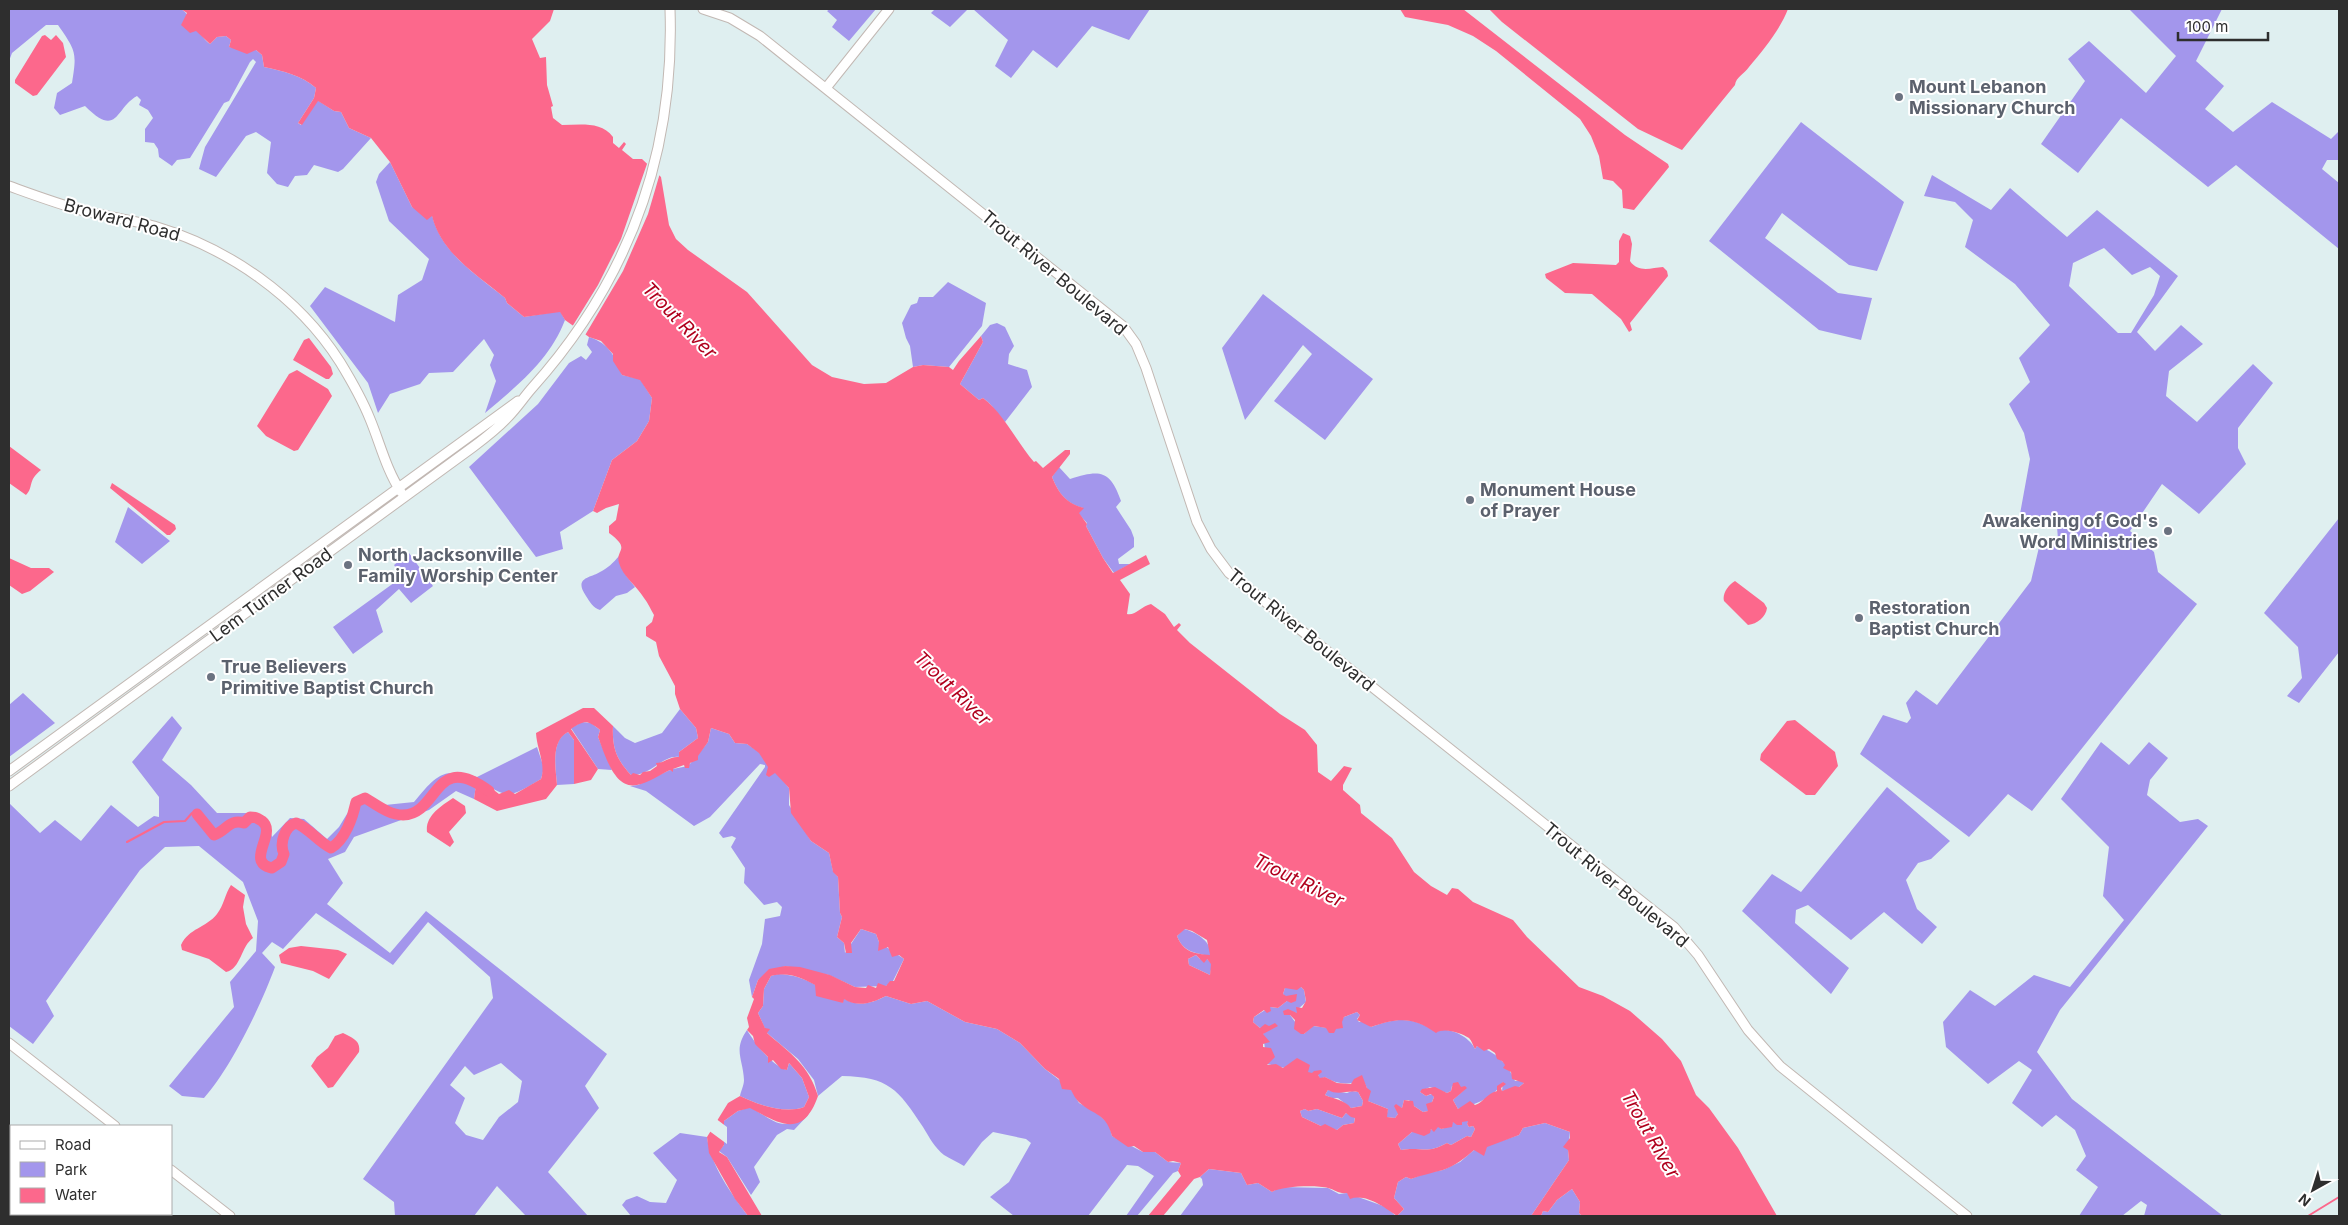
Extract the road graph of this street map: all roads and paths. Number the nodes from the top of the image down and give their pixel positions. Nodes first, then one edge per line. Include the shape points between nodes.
1 (670, 9) edge
2 (703, 9) edge
3 (889, 9) edge
4 (826, 88) junction
5 (9, 186) edge
6 (525, 396) junction
7 (398, 487) junction
8 (405, 498) junction
9 (38, 750) junction
10 (45, 760) junction
11 (9, 771) edge
12 (9, 786) edge
13 (9, 1043) edge
14 (114, 1125) edge
15 (172, 1171) edge
16 (230, 1216) edge
17 (1967, 1216) edge

1 - 6 main road, Lem Turner Road via 670,84 656,160 635,225 615,269 571,341
2 - 4 main road, Trout River Boulevard via 746,26
3 - 4 main road
4 - 17 main road, Trout River Boulevard via 1123,326 1144,362 1197,522 1229,573 1674,927 1698,955 1748,1030 1780,1066
5 - 7 main road, Broward Road via 70,207 154,226 188,238 232,260 274,289 312,327 338,360 362,401
6 - 7 main road, Lem Turner Road
6 - 8 main road, Lem Turner Road via 491,433
7 - 8 main road, Broward Road
7 - 9 main road, Lem Turner Road
8 - 10 main road, Lem Turner Road
9 - 10 main road
9 - 11 main road, Lem Turner Road
10 - 12 main road, Lem Turner Road
13 - 14 main road
15 - 16 main road

